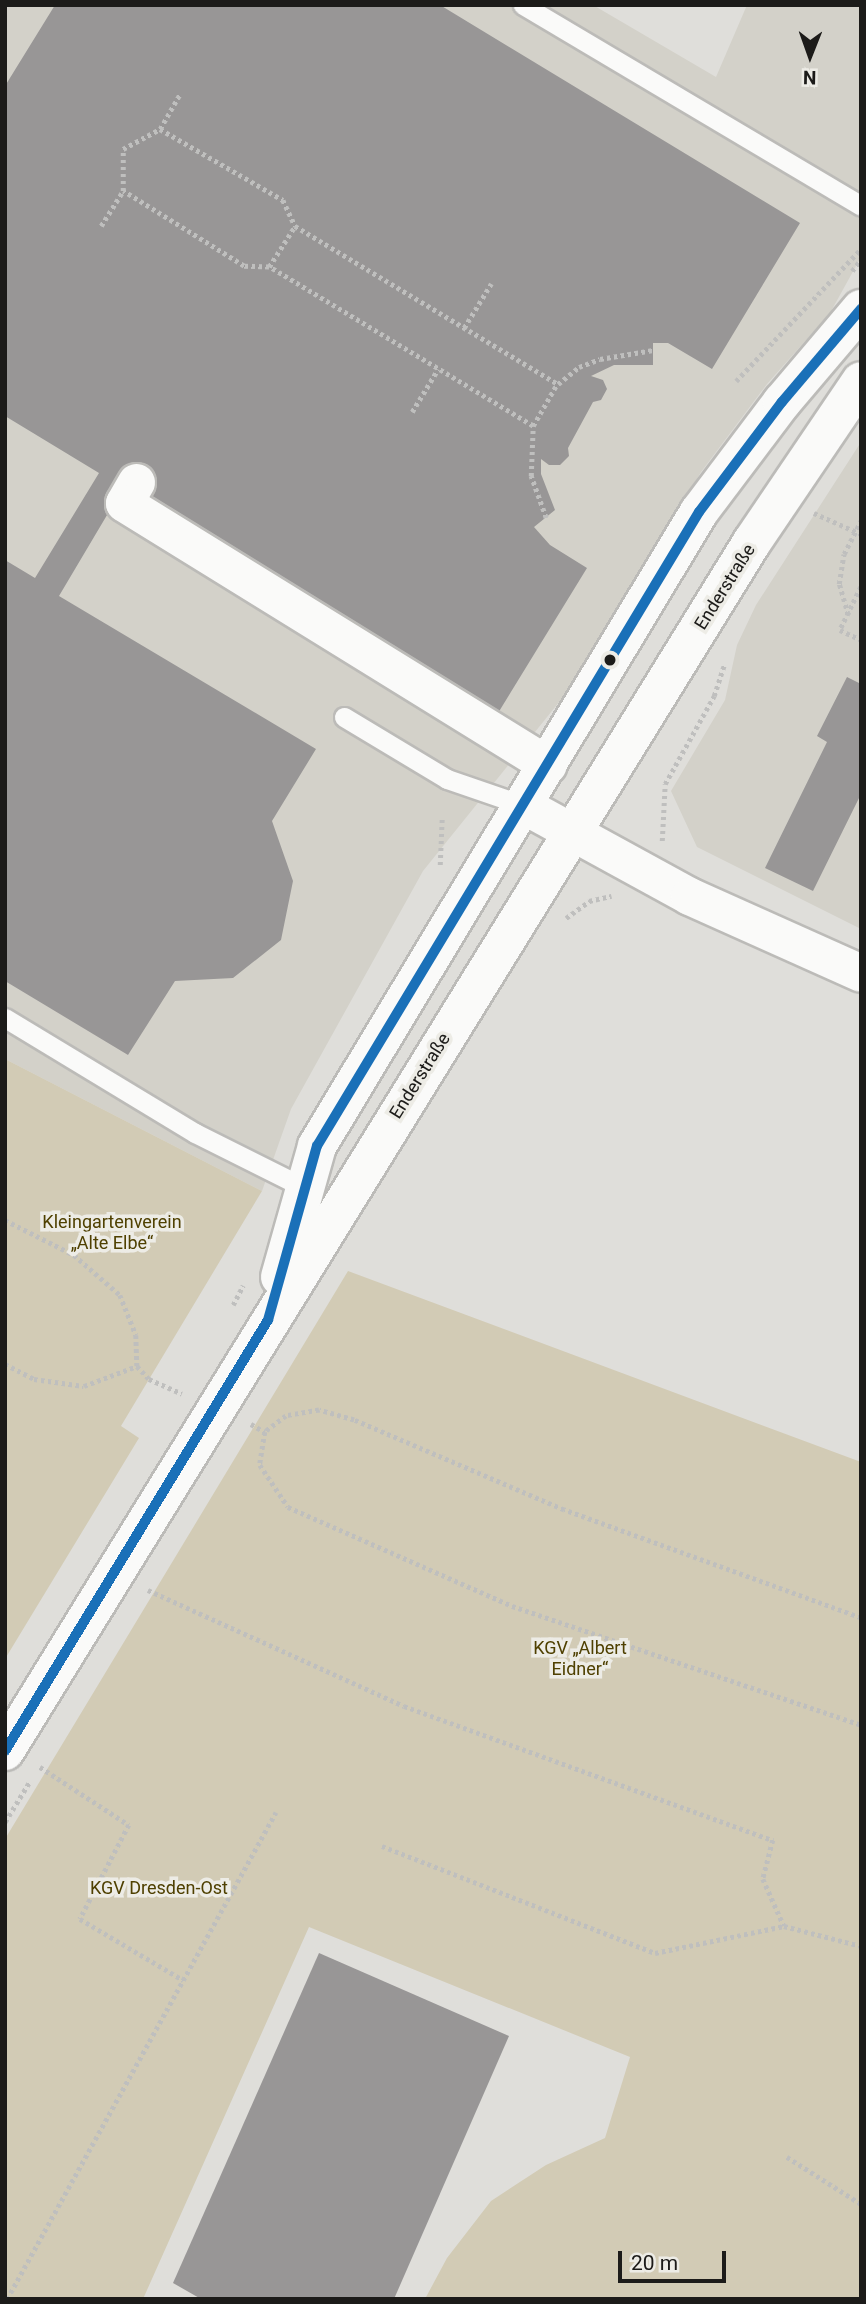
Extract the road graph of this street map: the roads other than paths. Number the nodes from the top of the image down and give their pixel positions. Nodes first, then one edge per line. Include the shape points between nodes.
1 (523, 5) edge
2 (861, 206) edge
3 (861, 309) edge
4 (861, 382) edge
5 (136, 482) dead end
6 (344, 717) dead end
7 (548, 765) junction
8 (523, 805) junction
9 (572, 832) junction
10 (861, 973) edge
11 (5, 1018) edge
12 (305, 1188) junction
13 (268, 1320) junction
14 (22, 1759) edge

1 - 2 lane
3 - 7 main road, Enderstraße via 782,401 699,512
4 - 9 main road, Enderstraße via 752,542
5 - 7 street via 124,503
6 - 8 lane via 447,779
7 - 8 main road, Enderstraße
8 - 9 street
8 - 12 main road, Enderstraße via 317,1146
9 - 10 street via 689,896
9 - 13 main road, Enderstraße
11 - 12 lane via 195,1133
12 - 13 main road, Enderstraße
13 - 14 main road, Enderstraße

